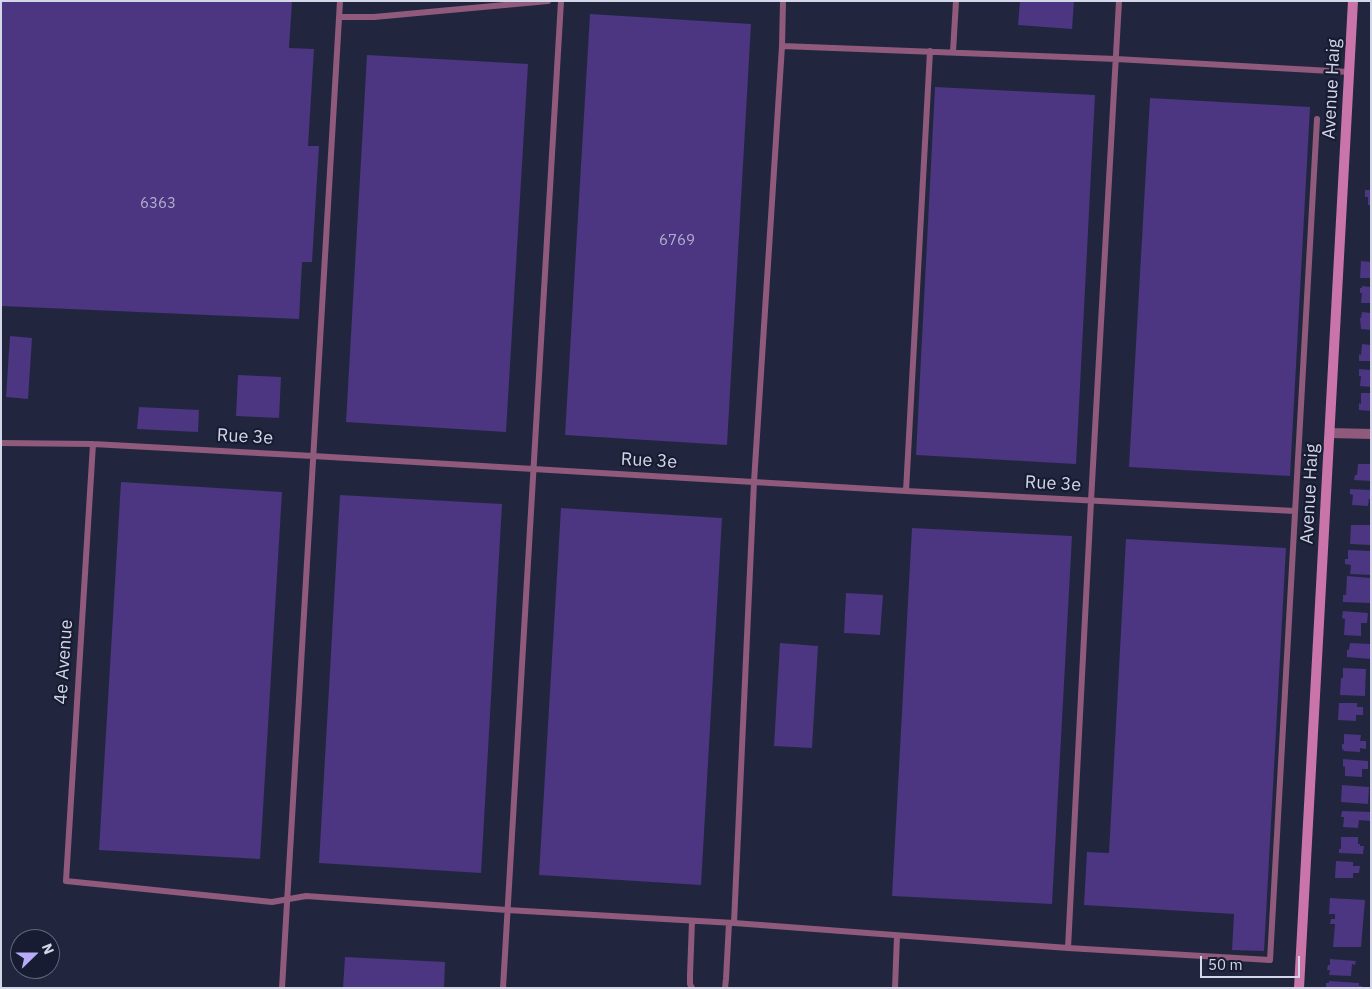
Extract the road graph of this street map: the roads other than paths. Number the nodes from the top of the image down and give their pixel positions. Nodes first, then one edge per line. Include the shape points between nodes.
1 (340, 1) edge
2 (548, 1) edge
3 (561, 1) edge
4 (783, 1) edge
5 (956, 1) edge
6 (1119, 1) edge
7 (1353, 1) edge
8 (339, 17) junction
9 (782, 46) junction
10 (930, 51) junction
11 (953, 52) junction
12 (1116, 60) junction
13 (1349, 72) junction
14 (1317, 119) dead end
15 (1330, 433) junction
16 (1371, 434) edge
17 (1, 443) edge
18 (93, 444) junction
19 (313, 456) junction
20 (533, 469) junction
21 (754, 482) junction
22 (906, 491) junction
23 (1091, 501) junction
24 (1295, 511) junction
25 (287, 899) junction
26 (507, 910) junction
27 (692, 921) junction
28 (732, 923) junction
29 (897, 936) junction
30 (1068, 948) junction
31 (282, 988) edge
32 (503, 988) edge
33 (692, 988) edge
34 (725, 988) edge
35 (895, 988) edge
36 (1300, 988) edge

1 - 8 lane
2 - 8 lane via 374,17
3 - 20 lane
4 - 9 lane
5 - 11 lane
6 - 12 lane
7 - 13 street, Avenue Haig
8 - 19 lane
9 - 10 lane
9 - 21 lane
10 - 11 lane
10 - 22 lane
11 - 12 lane
12 - 13 lane
12 - 23 lane
13 - 15 street, Avenue Haig
14 - 24 lane
15 - 16 street
15 - 36 street, Avenue Haig
17 - 18 lane, Rue 3e
18 - 19 lane, Rue 3e
18 - 25 lane, 4e Avenue via 66,881 272,902
19 - 20 lane, Rue 3e
19 - 25 lane
20 - 21 lane, Rue 3e
20 - 26 lane
21 - 22 lane, Rue 3e
21 - 28 lane
22 - 23 lane, Rue 3e
23 - 24 lane, Rue 3e
23 - 30 lane
24 - 30 lane via 1270,960
25 - 26 lane via 306,896
25 - 31 lane
26 - 27 lane
26 - 32 lane
27 - 28 lane
27 - 33 lane
28 - 29 lane
28 - 34 lane
29 - 30 lane
29 - 35 lane

